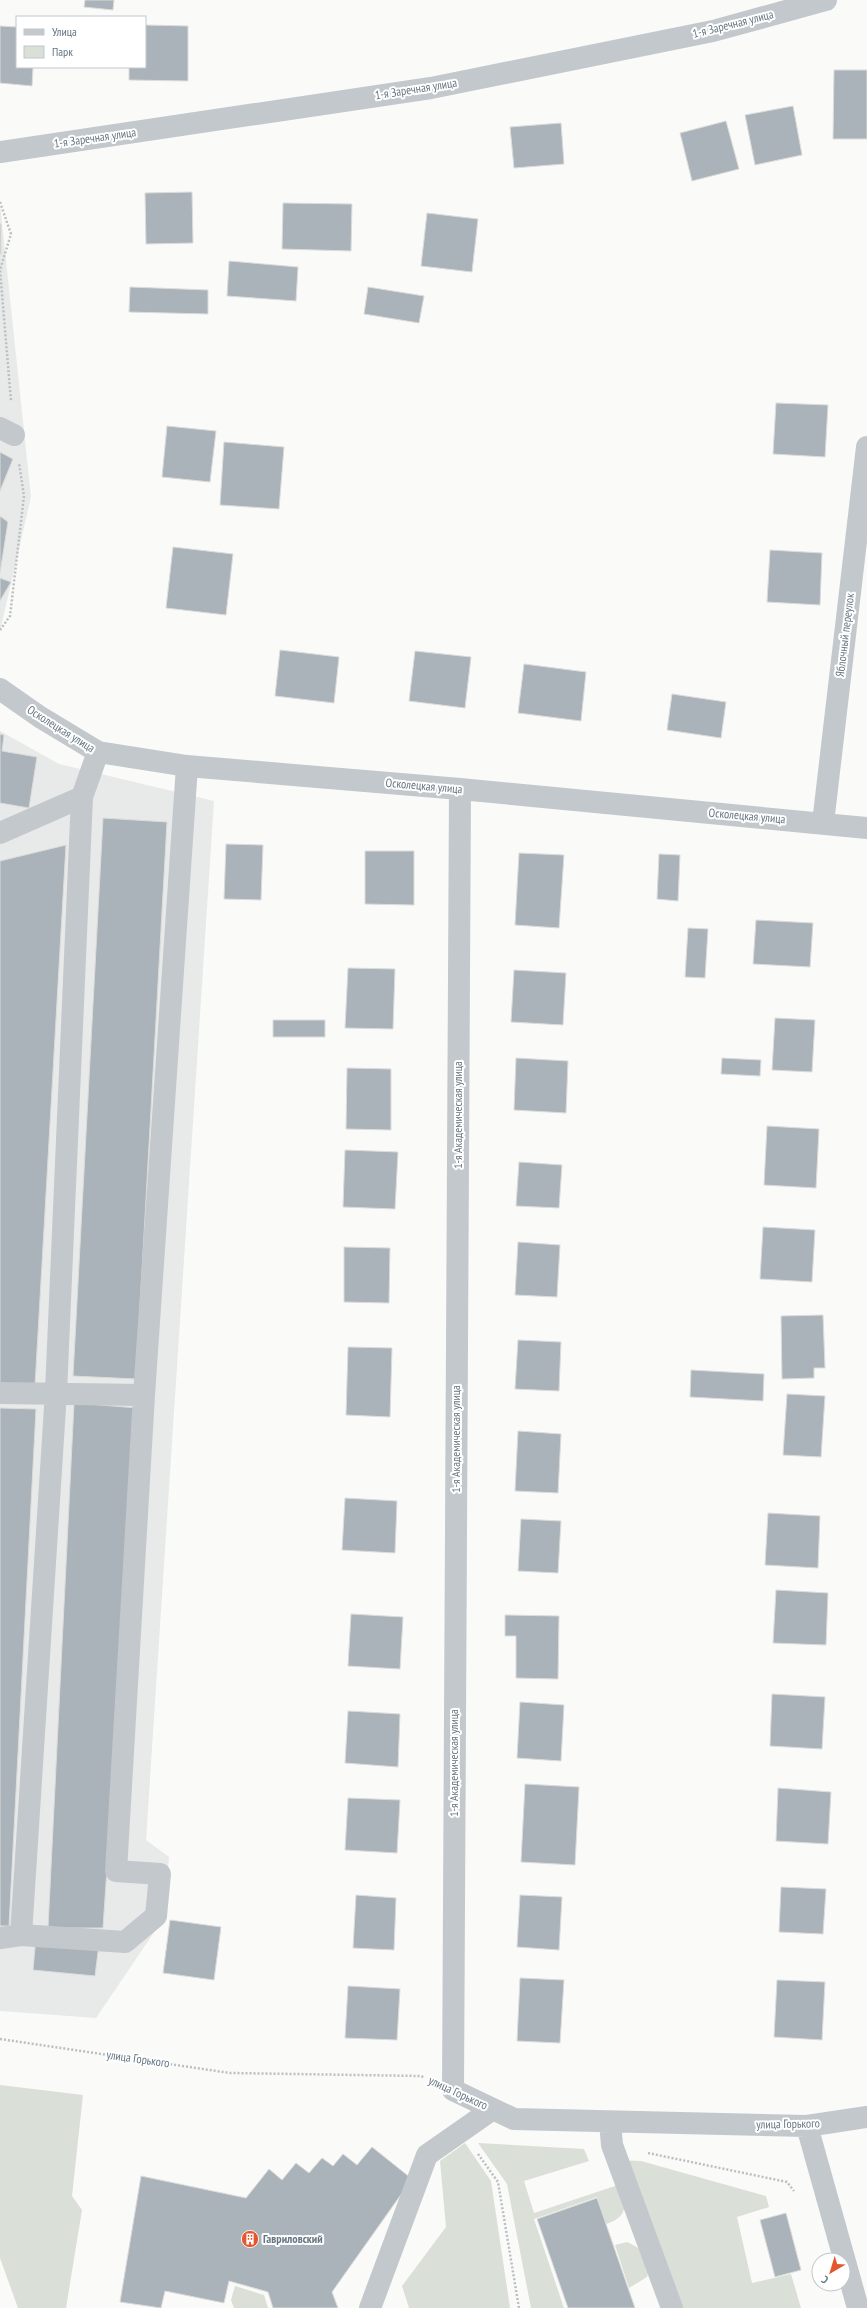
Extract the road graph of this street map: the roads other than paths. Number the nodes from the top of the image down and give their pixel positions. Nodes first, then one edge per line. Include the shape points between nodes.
1 (826, 0) edge
2 (0, 152) edge
3 (866, 447) edge
4 (0, 689) edge
5 (98, 752) junction
6 (187, 766) junction
7 (460, 789) junction
8 (82, 797) junction
9 (823, 824) junction
10 (867, 828) edge
11 (0, 833) edge
12 (56, 1392) junction
13 (0, 1393) edge
14 (144, 1395) junction
15 (10, 1937) edge
16 (453, 2090) joint
17 (493, 2109) junction
18 (867, 2117) edge
19 (610, 2122) junction
20 (807, 2126) junction
21 (370, 2308) edge
22 (672, 2308) edge
23 (858, 2308) edge

1 - 2 street, 1-я Заречная улица via 713,31 431,88
3 - 9 street, Яблочный переулок
4 - 5 street, Осколецкая улица
5 - 6 street, Осколецкая улица
5 - 8 street
6 - 7 street, Осколецкая улица
6 - 14 street
7 - 9 street, Осколецкая улица
7 - 16 street, 1-я Академическая улица
8 - 11 street
8 - 12 street
9 - 10 street, Осколецкая улица
12 - 13 street
12 - 14 street
12 - 15 street
14 - 15 street via 116,1871 160,1874 156,1916 125,1942
16 - 17 street, улица Горького
17 - 19 street, улица Горького via 514,2119
17 - 21 street via 427,2155
18 - 20 street, улица Горького
19 - 20 street, улица Горького
19 - 22 street via 612,2145
20 - 23 street

